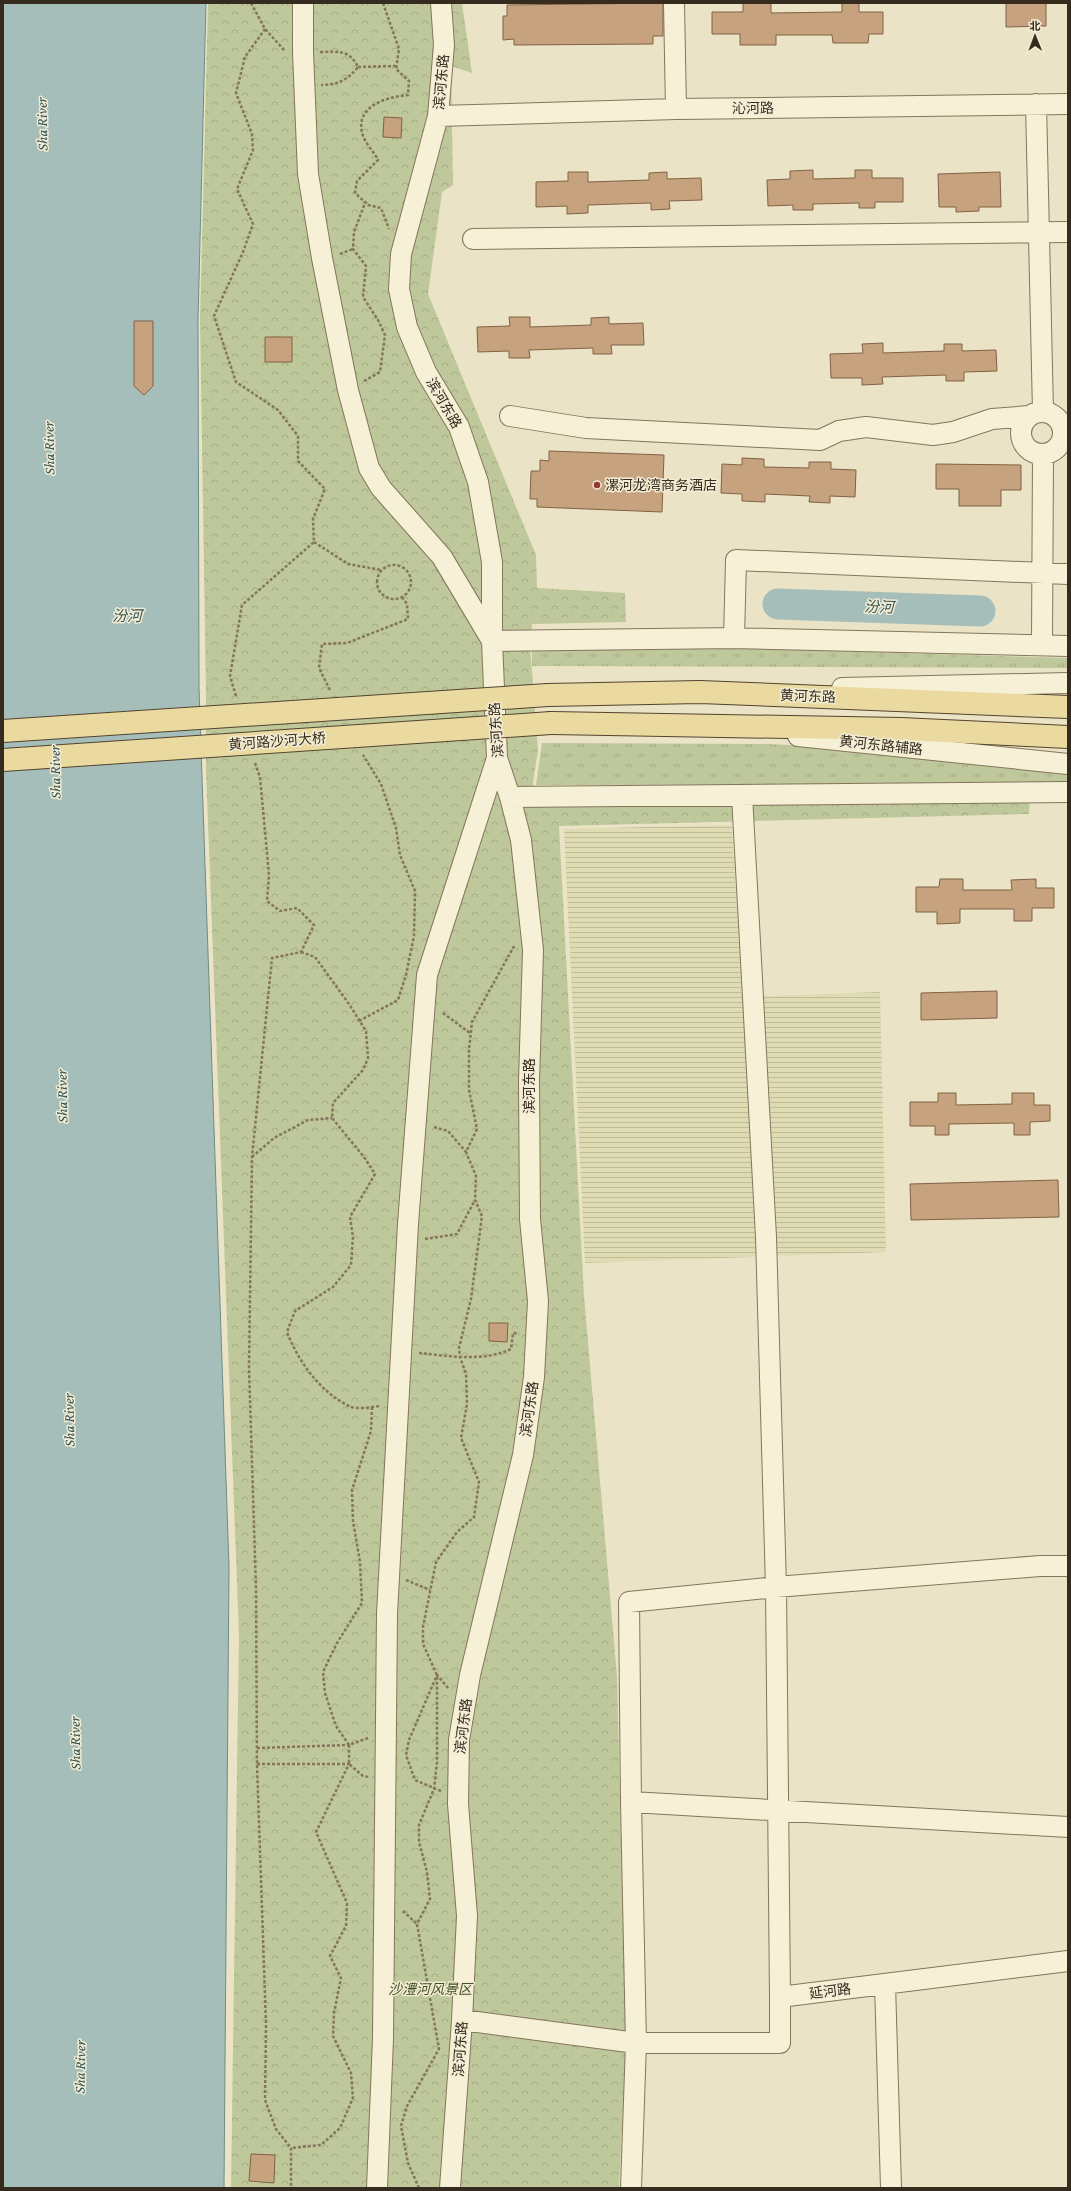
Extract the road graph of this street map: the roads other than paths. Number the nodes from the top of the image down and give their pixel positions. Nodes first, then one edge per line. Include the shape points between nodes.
1 (303, 3) edge
2 (441, 3) edge
3 (674, 3) edge
4 (1036, 104) junction
5 (1068, 104) edge
6 (676, 109) junction
7 (438, 116) junction
8 (1068, 232) edge
9 (1039, 233) junction
10 (473, 239) dead end
11 (1036, 414) junction
12 (510, 416) dead end
13 (1066, 436) edge
14 (1043, 455) junction
15 (1043, 574) junction
16 (1068, 574) edge
17 (734, 638) junction
18 (492, 641) junction
19 (1042, 643) junction
20 (1068, 646) edge
21 (1068, 683) edge
22 (700, 692) junction
23 (548, 695) joint
24 (1068, 707) edge
25 (695, 725) junction
26 (3, 731) edge
27 (1068, 737) edge
28 (497, 758) junction
29 (3, 760) edge
30 (1068, 764) edge
31 (1068, 792) edge
32 (742, 795) junction
33 (510, 797) junction
34 (1068, 1566) edge
35 (776, 1587) junction
36 (631, 1802) junction
37 (779, 1810) junction
38 (1068, 1827) edge
39 (1068, 1961) edge
40 (885, 1984) junction
41 (780, 1997) junction
42 (462, 2020) junction
43 (636, 2043) junction
44 (377, 2188) edge
45 (450, 2188) edge
46 (631, 2188) edge
47 (890, 2188) edge

1 - 18 street via 302,52 308,174 348,390 369,468 380,488 442,557
2 - 7 street, 滨河东路 via 444,45
3 - 6 street
4 - 5 street, 沁河路
4 - 6 street, 沁河路
4 - 9 street
6 - 7 street, 沁河路
7 - 18 street, 滨河东路 via 401,254 399,289 407,327 426,372 459,427 478,482 492,562
8 - 9 street
9 - 10 street
9 - 11 street
11 - 12 street via 992,419 953,432 933,435 866,427 839,431 820,440 586,428
11 - 13 street via 1050,413 1061,422
11 - 14 street via 1022,427 1022,440 1030,451
13 - 14 street via 1057,449
14 - 15 street
15 - 16 street
15 - 17 street via 736,560
15 - 19 street
17 - 18 street
17 - 19 street
18 - 28 street, 滨河东路
19 - 20 street
21 - 22 street
22 - 23 main road, 黄河东路
22 - 24 main road, 黄河东路
23 - 26 main road, 黄河路沙河大桥, bridge
25 - 27 main road via 900,729
25 - 29 main road, 黄河路沙河大桥, bridge via 550,722
25 - 30 street, 黄河东路辅路
28 - 33 street, 滨河东路
28 - 44 street via 427,975 407,1241 389,1573 383,2038
31 - 32 street
32 - 33 street
32 - 35 street via 766,1237
33 - 42 street, 滨河东路 via 521,840 533,950 529,1081 530,1204 538,1301 534,1377 523,1455 470,1675 459,1740 458,1796 467,1916
34 - 35 street via 1040,1566
35 - 36 street via 629,1602
35 - 37 street
36 - 37 street
36 - 43 street
37 - 38 street
37 - 41 street
39 - 40 street, 延河路
40 - 41 street, 延河路
40 - 47 street
41 - 43 street via 780,2043
42 - 43 street
42 - 45 street, 滨河东路
43 - 46 street

